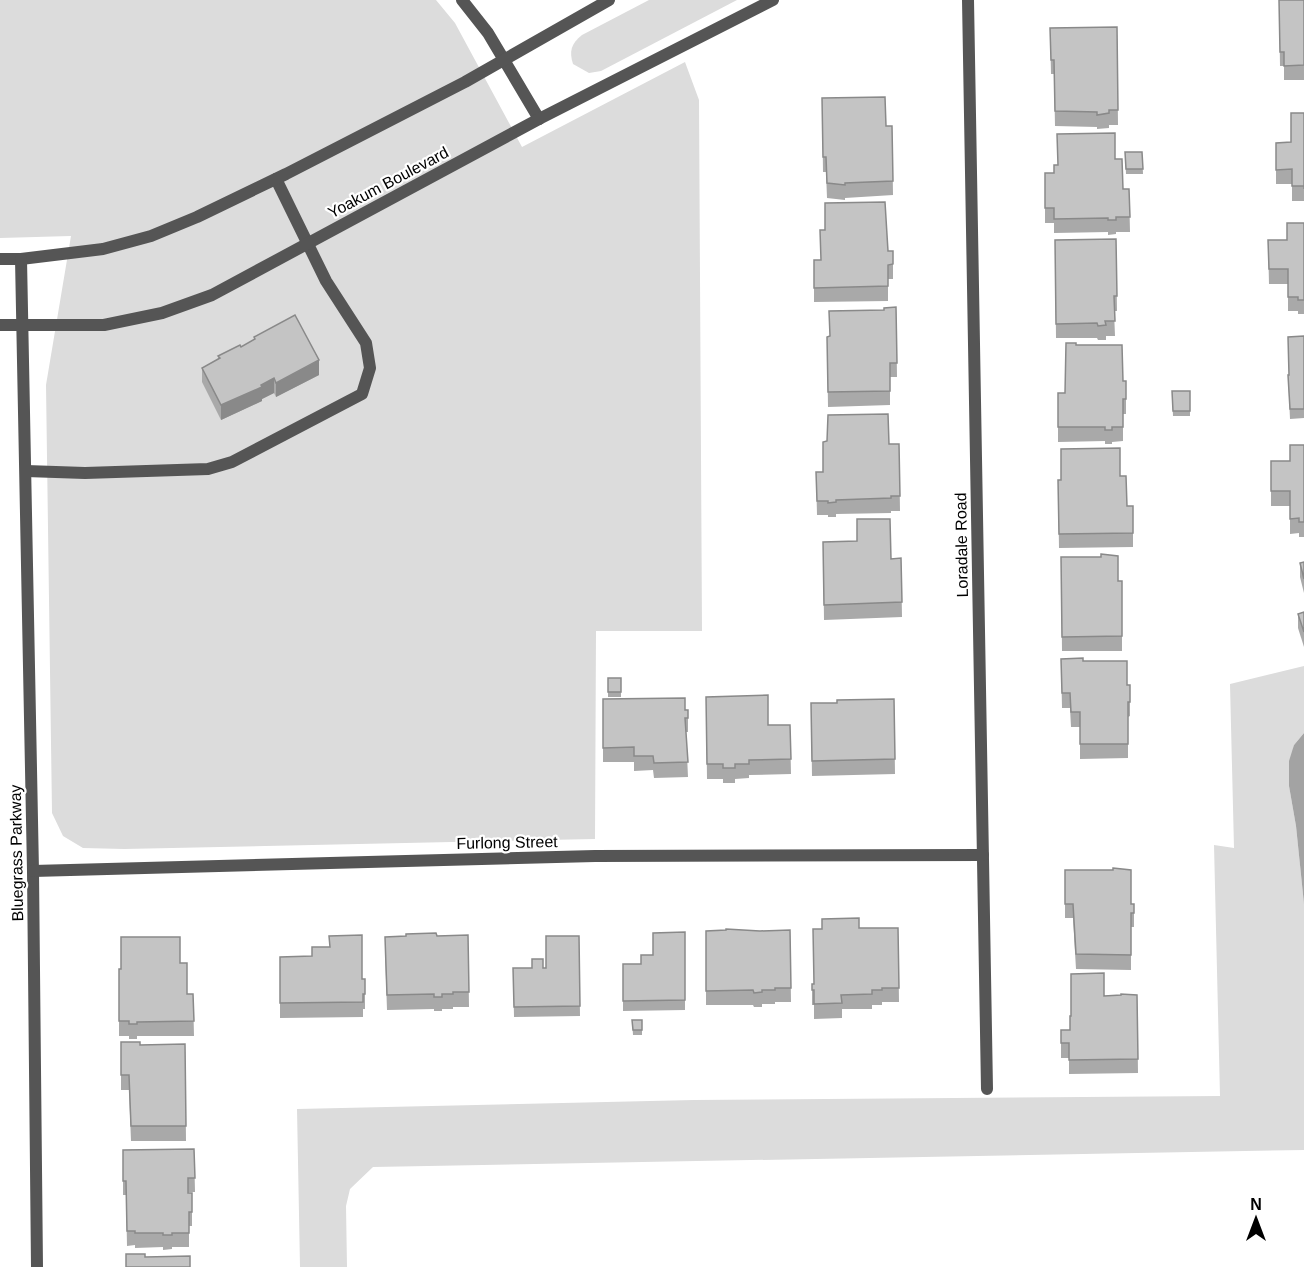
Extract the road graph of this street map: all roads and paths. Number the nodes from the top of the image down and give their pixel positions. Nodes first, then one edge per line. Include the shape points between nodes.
1 (462, 0) edge
2 (609, 0) edge
3 (773, 0) edge
4 (969, 0) edge
5 (504, 62) junction
6 (539, 119) junction
7 (276, 179) junction
8 (308, 244) junction
9 (0, 259) edge
10 (21, 259) junction
11 (22, 325) junction
12 (0, 326) edge
13 (26, 471) junction
14 (983, 855) junction
15 (33, 870) junction
16 (987, 1089) dead end
17 (37, 1267) edge

1 - 5 street via 488,33
2 - 5 street
3 - 6 street, Yoakum Boulevard
4 - 14 street, Loradale Road
5 - 6 street
5 - 7 street
6 - 8 street, Yoakum Boulevard
7 - 8 street
7 - 10 street via 151,236 103,249
8 - 11 street, Yoakum Boulevard via 212,295 162,313 104,325
8 - 13 street via 326,281 366,343 370,368 362,394 232,462 208,469
9 - 10 street
10 - 11 street, Bluegrass Parkway
11 - 12 street, Yoakum Boulevard
11 - 13 street, Bluegrass Parkway
13 - 15 street, Bluegrass Parkway
14 - 15 street, Furlong Street via 595,856
14 - 16 street, Loradale Road
15 - 17 street, Bluegrass Parkway

